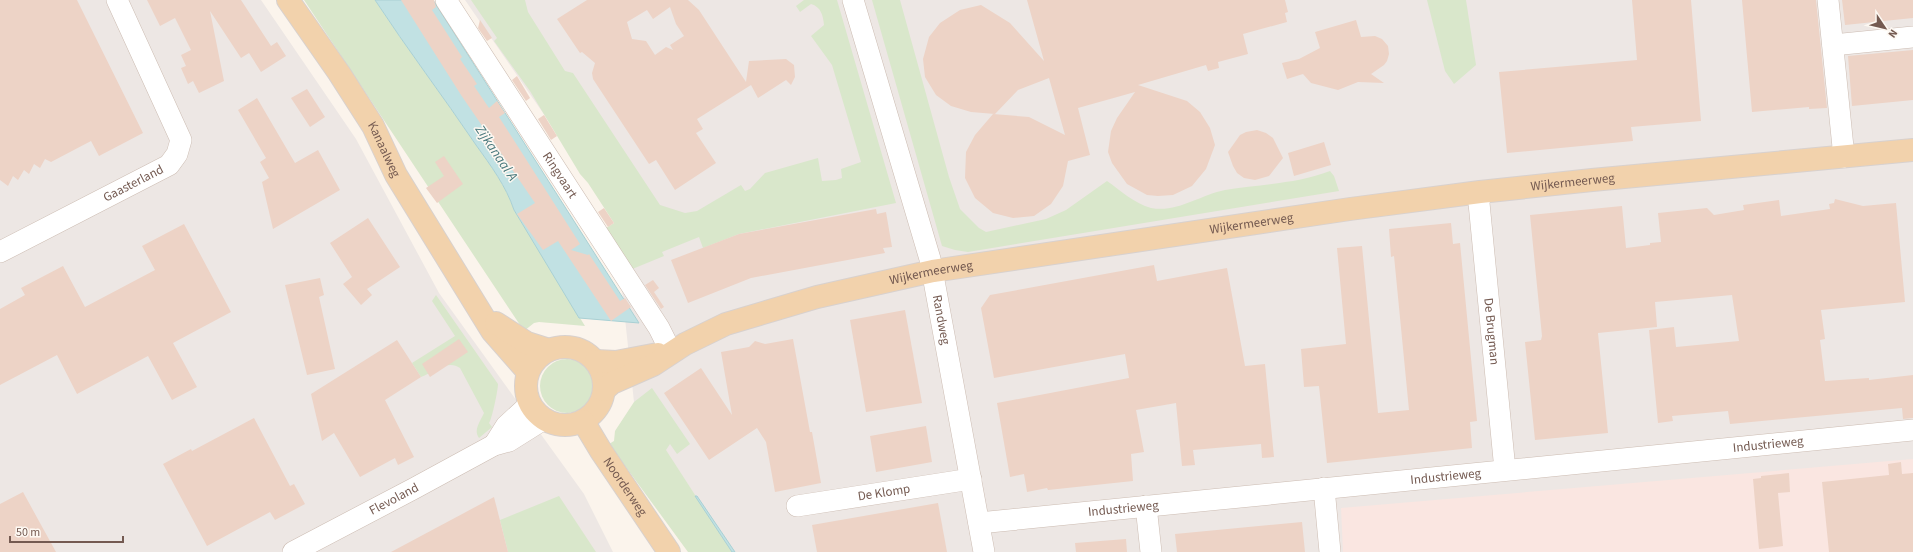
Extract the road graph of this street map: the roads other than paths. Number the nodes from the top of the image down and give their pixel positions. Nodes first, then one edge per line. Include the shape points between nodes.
1 (117, 0) edge
2 (288, 0) edge
3 (446, 0) edge
4 (853, 0) edge
5 (1828, 0) edge
6 (1913, 37) edge
7 (1833, 45) junction
8 (1913, 150) edge
9 (1844, 156) junction
10 (1480, 192) junction
11 (0, 252) edge
12 (933, 271) junction
13 (475, 303) junction
14 (548, 350) junction
15 (671, 352) junction
16 (596, 361) junction
17 (528, 372) junction
18 (604, 390) junction
19 (537, 412) junction
20 (583, 421) junction
21 (1913, 430) edge
22 (1505, 470) junction
23 (971, 479) junction
24 (1324, 488) junction
25 (797, 506) dead end
26 (1146, 506) junction
27 (979, 523) junction
28 (293, 552) edge
29 (669, 552) edge
30 (984, 552) edge
31 (1150, 552) edge
32 (1330, 552) edge

1 - 11 street, Gaasterland via 181,140 177,154 170,165
2 - 13 main road, Kanaalweg via 372,126 396,175
3 - 15 street, Ringvaart via 659,328
4 - 12 street, Randweg
5 - 7 street
6 - 7 street
7 - 9 street
8 - 9 main road, Wijkermeerweg
9 - 10 main road, Wijkermeerweg
10 - 12 main road, Wijkermeerweg
10 - 22 street, De Brugman
12 - 15 main road, Wijkermeerweg via 774,309 726,324
12 - 23 street, Randweg
13 - 14 main road, Kanaalweg via 514,335
13 - 17 main road, Kanaalweg via 492,330
14 - 16 main road via 569,347 579,349
14 - 17 main road via 533,363
15 - 16 main road, Wijkermeerweg via 616,362
15 - 18 main road, Wijkermeerweg via 653,365 612,383
16 - 18 main road via 602,375
17 - 19 main road via 526,388
18 - 20 main road via 601,402 594,413
19 - 20 main road via 563,426
19 - 28 street, Flevoland via 506,426 494,444 413,490
20 - 29 main road, Noorderweg
21 - 22 street, Industrieweg
22 - 24 street, Industrieweg
23 - 25 street, De Klomp
23 - 27 street, Randweg
24 - 26 street, Industrieweg
24 - 32 street
26 - 27 street, Industrieweg
26 - 31 street
27 - 30 street, Randweg

